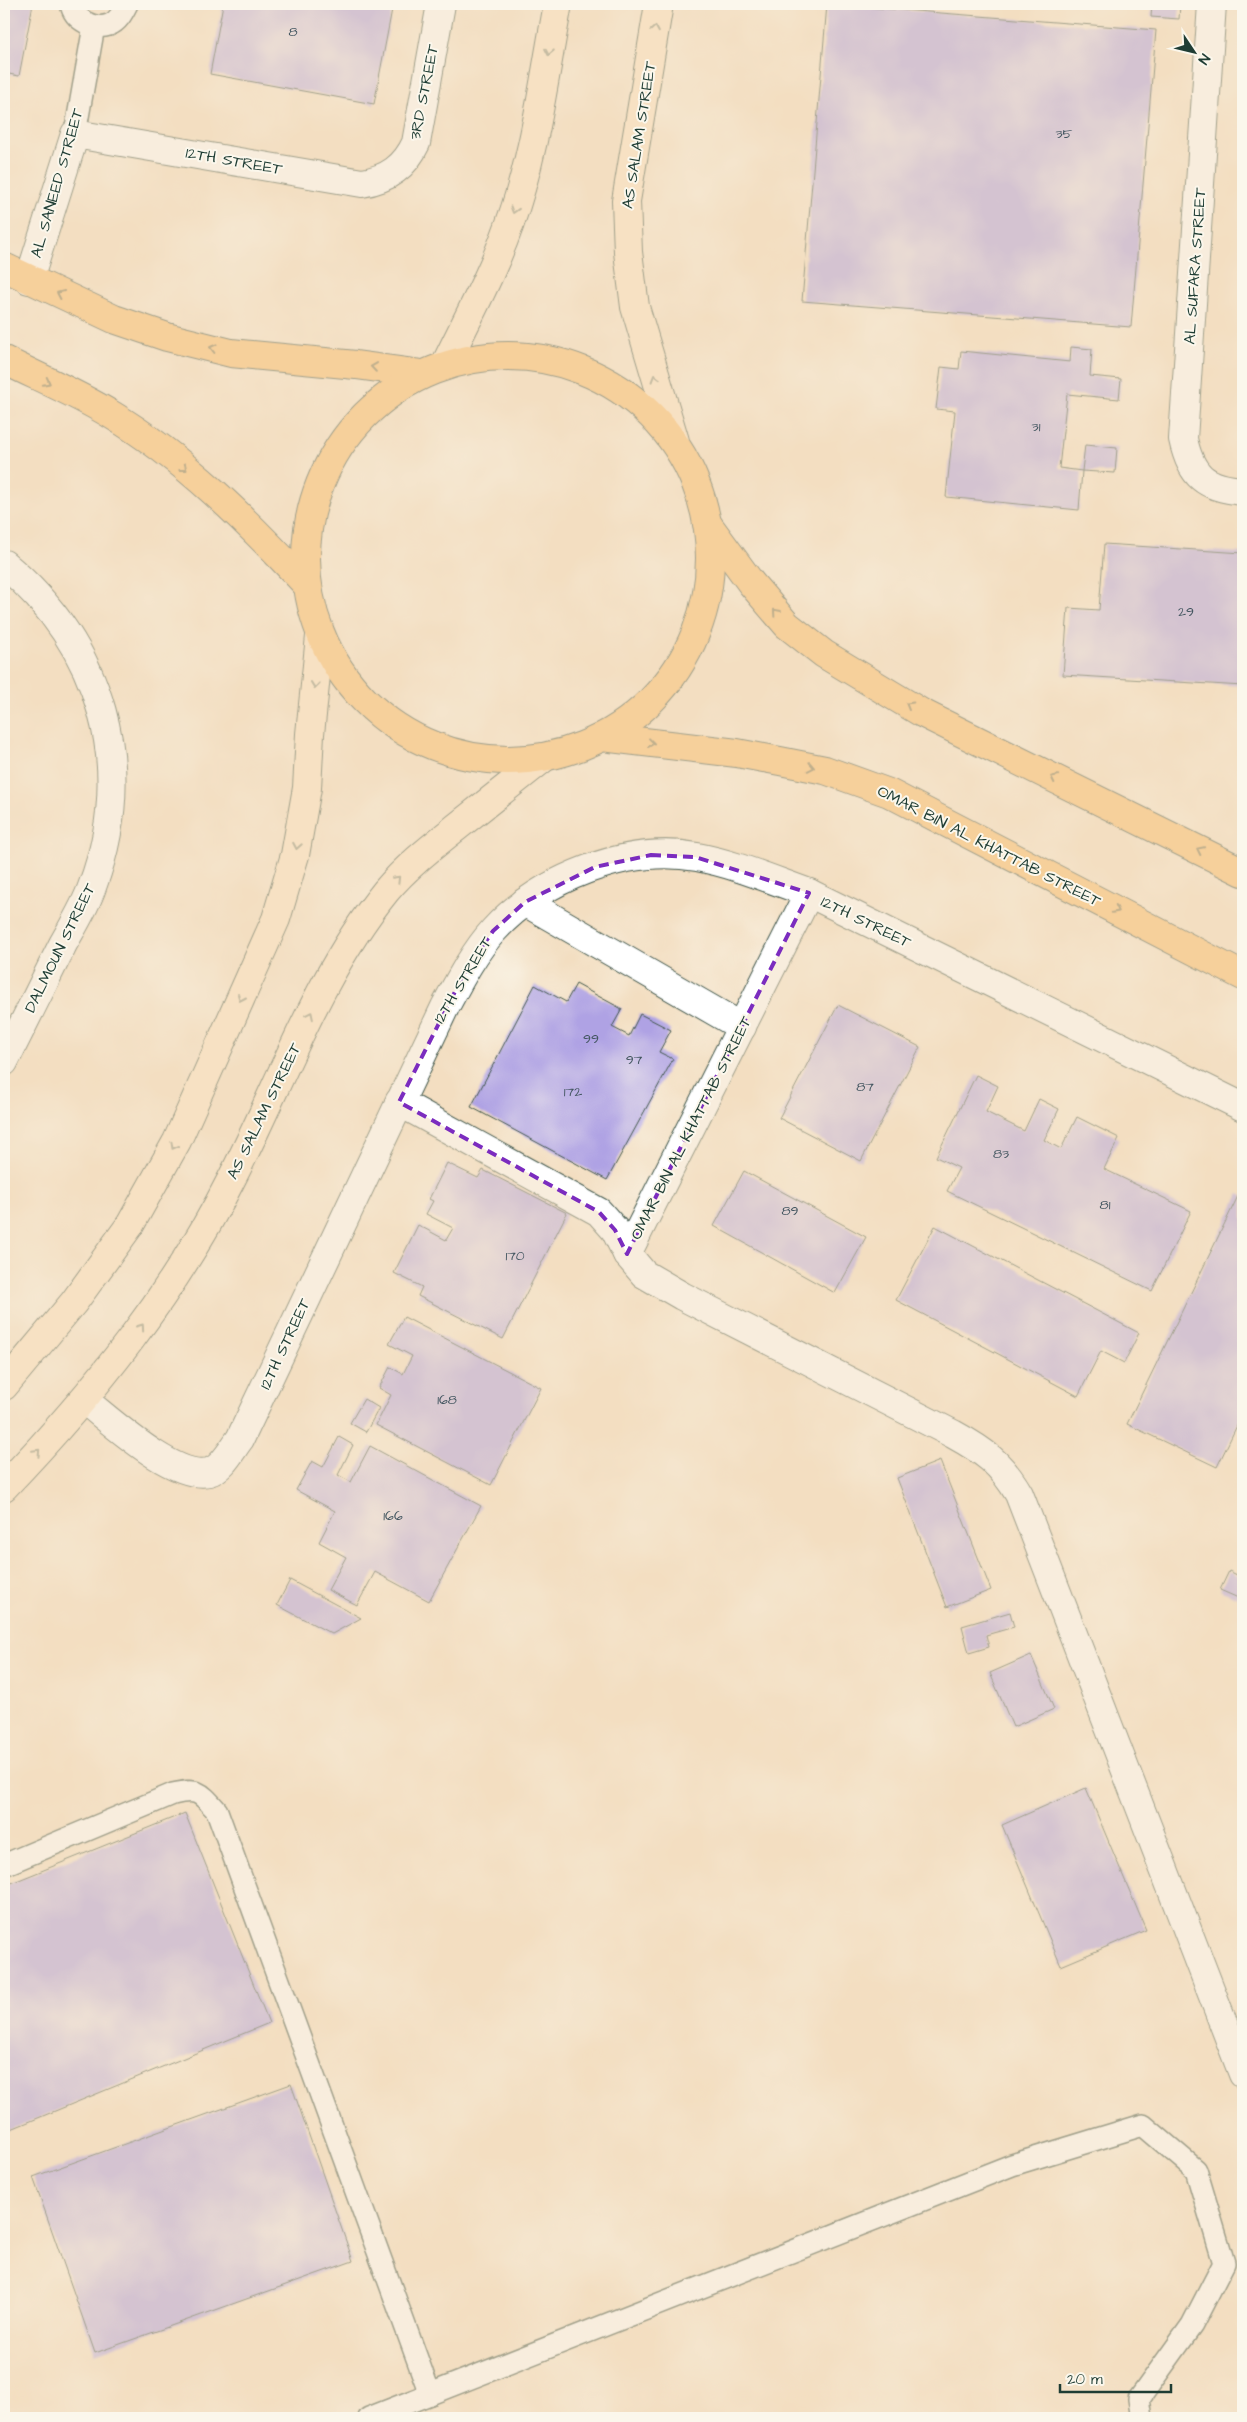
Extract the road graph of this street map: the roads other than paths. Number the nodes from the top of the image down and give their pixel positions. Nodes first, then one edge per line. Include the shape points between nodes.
1 (71, 4) edge
2 (127, 4) edge
3 (442, 4) edge
4 (558, 4) edge
5 (660, 4) edge
6 (1212, 4) edge
7 (94, 26) junction
8 (74, 134) junction
9 (393, 172) joint
10 (4, 267) edge
11 (29, 280) junction
12 (4, 360) edge
13 (434, 369) junction
14 (675, 441) junction
15 (1243, 491) edge
16 (708, 523) junction
17 (4, 564) edge
18 (306, 584) junction
19 (320, 636) junction
20 (602, 737) junction
21 (545, 757) junction
22 (1243, 872) edge
23 (809, 893) junction
24 (525, 902) junction
25 (1243, 976) edge
26 (742, 1027) junction
27 (4, 1062) edge
28 (399, 1102) junction
29 (1243, 1107) edge
30 (627, 1254) junction
31 (4, 1386) edge
32 (84, 1400) junction
33 (4, 1487) edge
34 (4, 1865) edge
35 (1243, 2074) edge
36 (430, 2394) junction
37 (369, 2418) edge
38 (1142, 2418) edge

1 - 7 lane via 80,20
2 - 7 lane via 122,15 110,25
3 - 9 street, 3RD STREET via 416,143 409,158
4 -> 13 street via 528,166 509,226 490,272
14 -> 5 street, AS SALAM STREET via 635,307 626,201
6 - 15 street, AL SUFARA STREET via 1183,439 1188,460 1200,478 1216,486
7 - 8 lane, AL SANEED STREET
8 - 9 street, 12TH STREET via 362,183 379,180
8 - 11 street, AL SANEED STREET
10 - 11 main road
13 -> 11 main road via 356,365 231,352 167,337 114,318
12 -> 18 main road via 112,415 153,443 255,529
13 - 14 main road via 496,354 548,358 597,375 640,403
13 - 18 main road via 370,409 330,460 308,520
14 - 16 main road via 696,480
16 - 20 main road via 710,574 700,623 685,654 677,669 644,708
22 -> 16 main road via 922,713 824,654 787,625 751,583
17 - 27 street, DALMOUN STREET via 29,585 59,620 84,660 100,704 110,749 112,796 105,843 92,888
18 - 19 main road
19 - 21 main road via 357,695 410,737 476,759
19 -> 31 street via 307,788 295,855 276,919 177,1140 130,1224 74,1302
20 - 21 main road via 575,750
20 -> 25 main road, OMAR BIN AL KHATTAB STREET via 780,761 825,770 889,792
32 -> 21 street, AS SALAM STREET via 132,1340 185,1264 233,1177 343,950 387,890 411,865
23 - 24 street, 12TH STREET via 720,863 695,857 651,855 595,867 557,882
23 - 26 street, OMAR BIN AL KHATTAB STREET
23 - 29 street, 12TH STREET
24 - 26 street
24 - 28 street, 12TH STREET via 493,931 467,968 444,1007
26 - 30 street, OMAR BIN AL KHATTAB STREET
28 - 30 street via 599,1212 615,1230
28 - 32 street, 12TH STREET via 240,1439 221,1464 210,1472 193,1473 164,1461
30 - 35 street via 644,1274 682,1296 953,1434 984,1451 1006,1472 1019,1494
33 -> 32 street, AS SALAM STREET
34 - 36 lane via 173,1794 191,1790 204,1796 217,1811
36 - 37 lane
36 - 38 lane via 1012,2165 1144,2126 1196,2170 1224,2263 1192,2325 1139,2398

